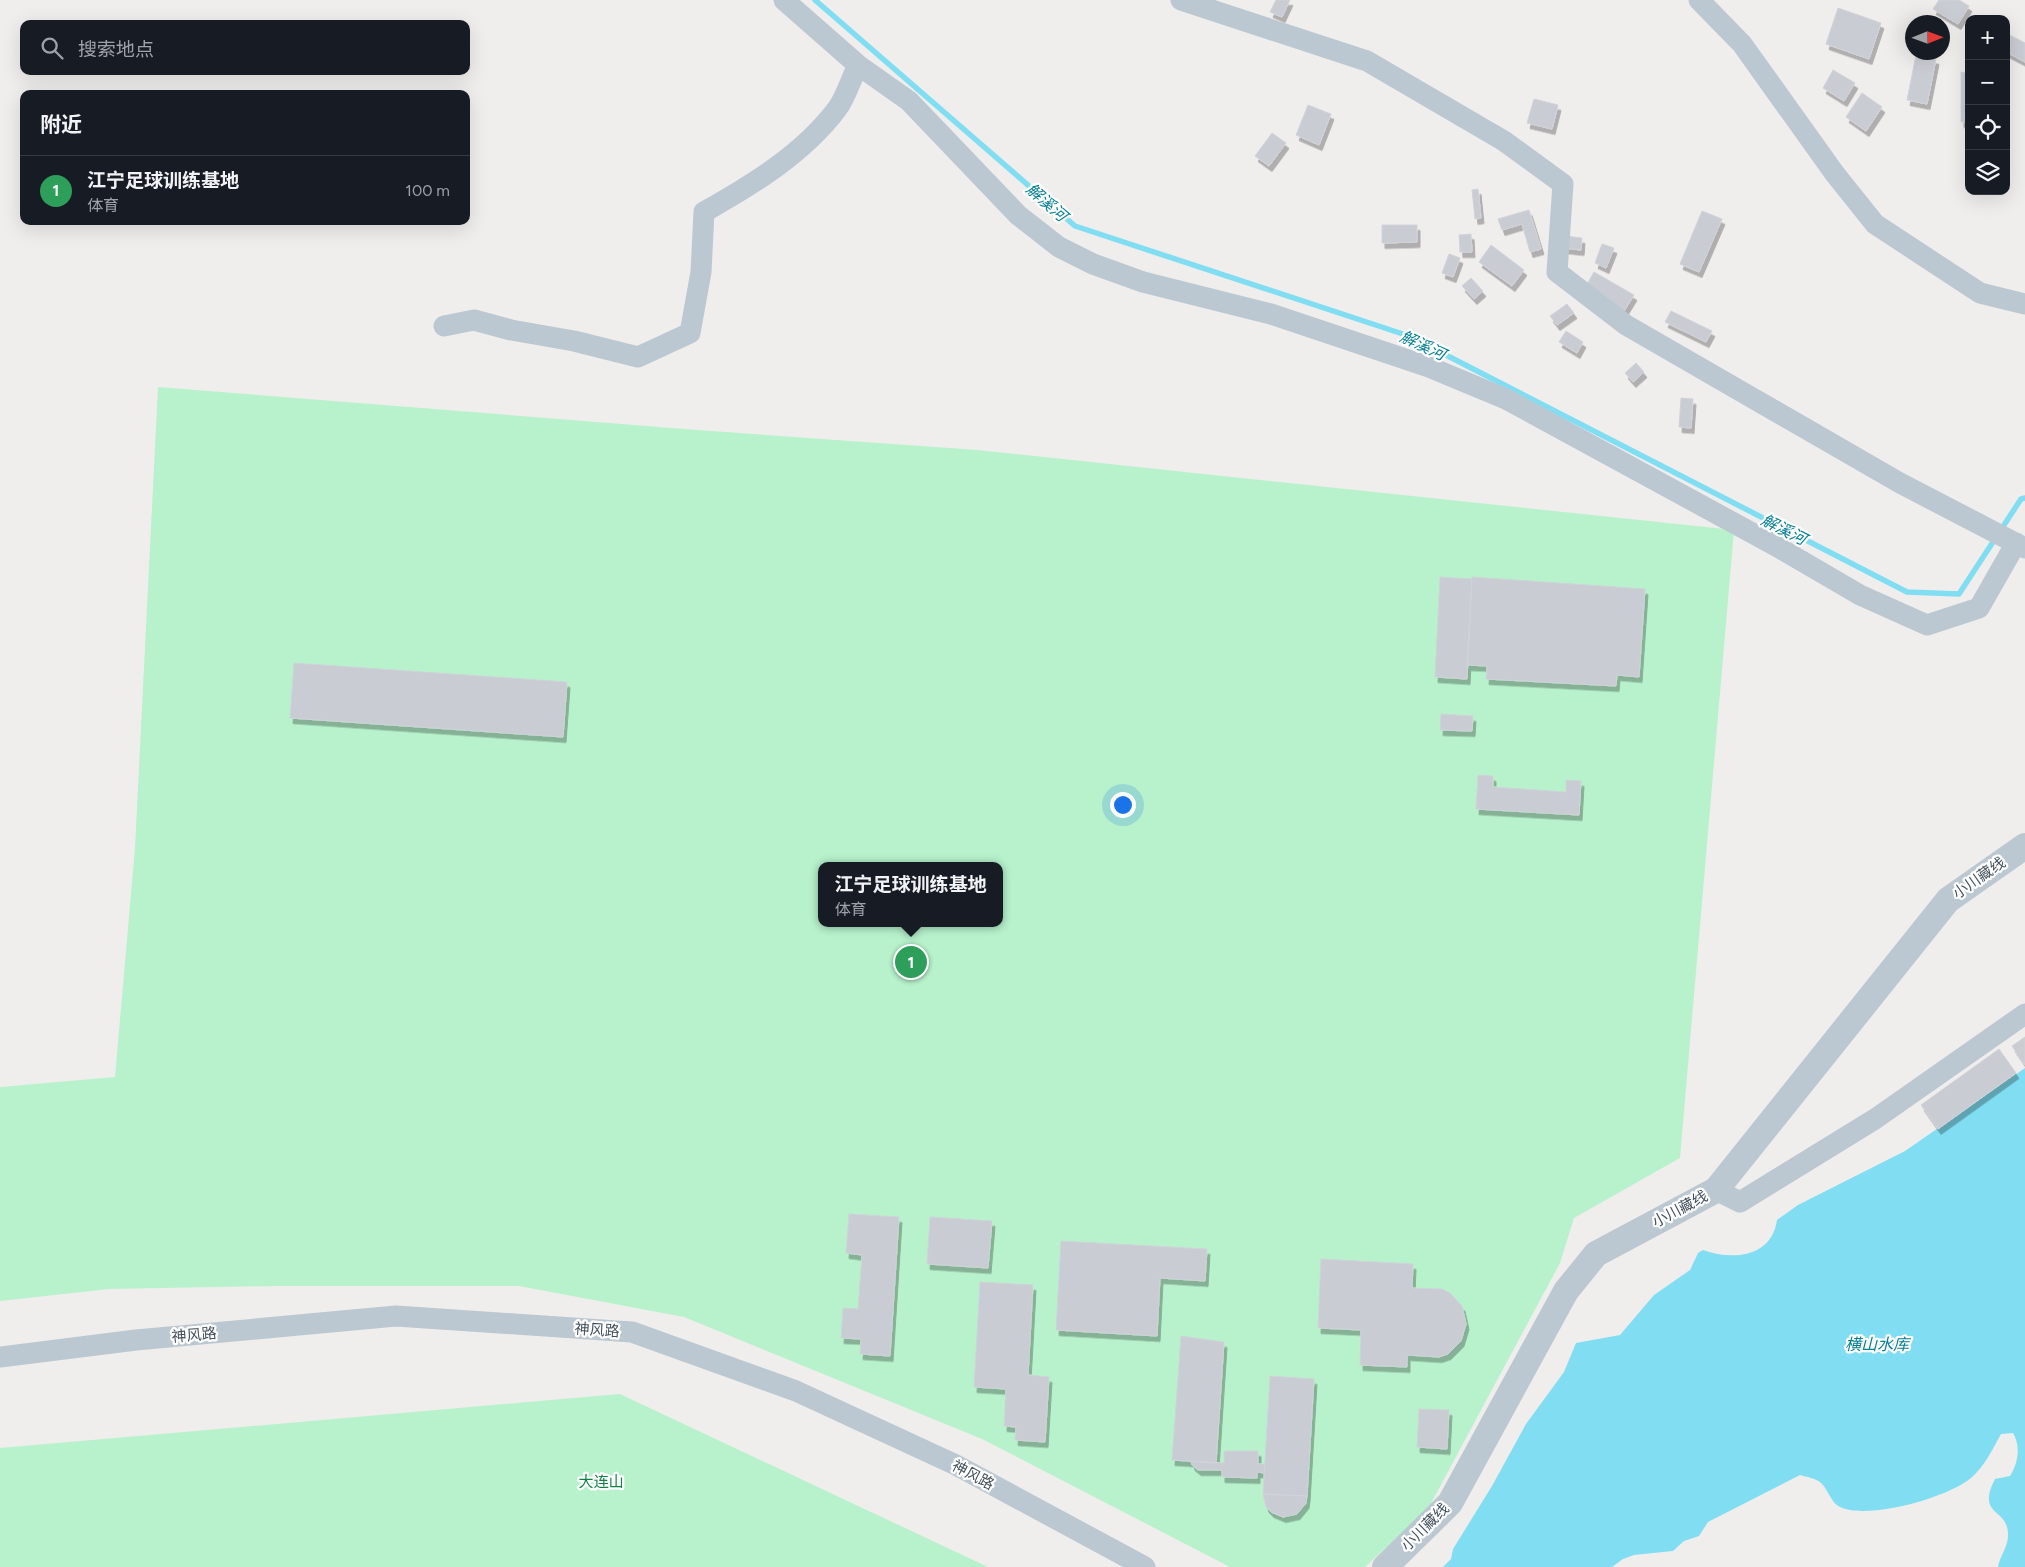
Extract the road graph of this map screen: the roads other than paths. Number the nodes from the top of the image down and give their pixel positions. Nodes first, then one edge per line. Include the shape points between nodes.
1 (784, 0) edge
2 (1181, 0) edge
3 (1699, 0) edge
4 (858, 65) junction
5 (2025, 304) edge
6 (444, 326) dead end
7 (2021, 546) edge
8 (2025, 846) edge
9 (2025, 1014) edge
10 (1716, 1190) junction
11 (0, 1357) edge
12 (1145, 1567) edge
13 (1385, 1567) edge

1 - 4 street
2 - 7 street via 1367,61 1504,141 1563,184 1557,272 1626,325 1900,483
3 - 5 street via 1742,44 1829,166 1875,224 1980,293
4 - 6 street via 837,109 801,147 742,190 704,212 701,272 690,333 638,357 474,320
4 - 7 street via 909,100 1018,215 1059,247 1093,264 1143,282 1271,314 1429,368 1506,399 1860,595 1927,625 1979,608
8 - 10 street, 小川藏线 via 1948,900
9 - 10 street via 1875,1119 1740,1202
10 - 13 street, 小川藏线 via 1596,1254 1566,1291 1450,1503
11 - 12 street, 神风路 via 136,1340 396,1316 632,1332 796,1391 956,1465

